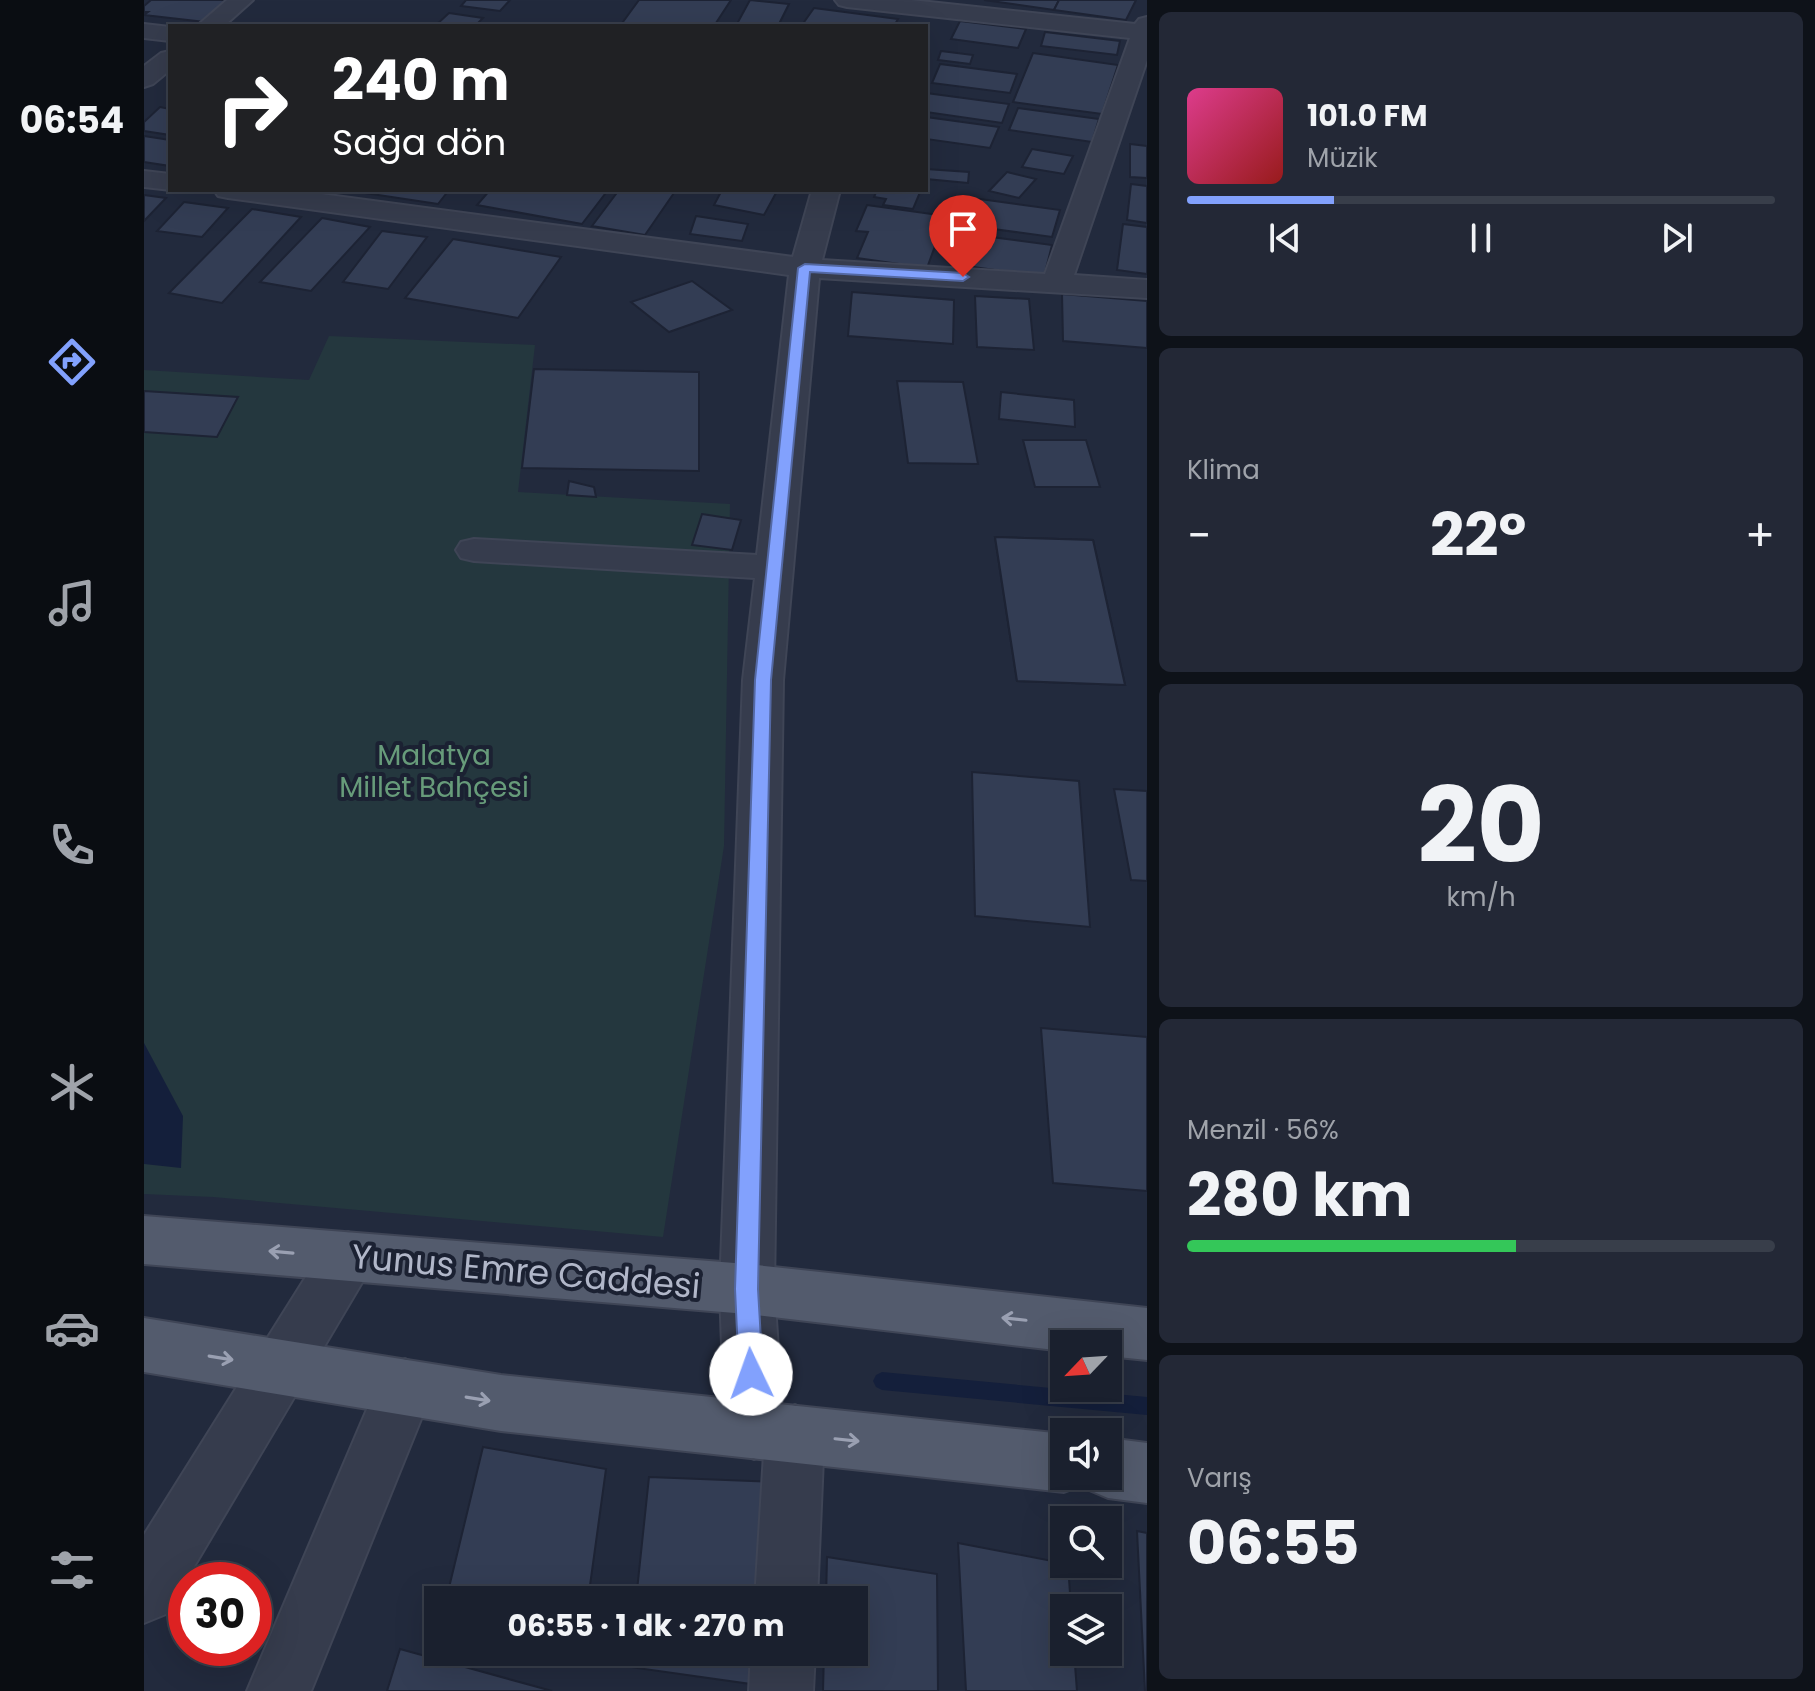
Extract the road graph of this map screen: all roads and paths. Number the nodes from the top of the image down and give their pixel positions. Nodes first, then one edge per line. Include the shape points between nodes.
1 (241, 0) edge
2 (847, 0) edge
3 (922, 12) edge
4 (211, 24) edge
5 (1146, 30) edge
6 (144, 31) edge
7 (168, 34) edge
8 (168, 60) edge
9 (144, 79) edge
10 (144, 179) edge
11 (168, 182) edge
12 (243, 192) edge
13 (825, 192) edge
14 (805, 268) junction
15 (1057, 282) junction
16 (1147, 289) edge
17 (474, 550) dead end
18 (775, 568) junction
19 (144, 1240) edge
20 (348, 1257) junction
21 (747, 1289) junction
22 (1147, 1334) edge
23 (144, 1345) edge
24 (281, 1368) junction
25 (405, 1387) junction
26 (775, 1432) junction
27 (1050, 1461) edge
28 (1122, 1470) edge
29 (1147, 1473) edge
30 (785, 1586) edge
31 (144, 1592) edge
32 (782, 1666) edge
33 (279, 1691) edge
34 (781, 1691) edge

1 - 4 street
2 - 3 street
3 - 5 street
5 - 15 street
6 - 7 street
8 - 9 street
10 - 11 street
12 - 14 street
13 - 14 street
14 - 15 street
14 - 18 street
15 - 16 street
17 - 18 street
18 - 21 street via 763,680
20 -> 19 main road, Yunus Emre Caddesi
20 - 21 main road, Yunus Emre Caddesi
20 - 24 street
22 -> 21 main road, Yunus Emre Caddesi
21 - 26 street
23 -> 24 main road
24 - 25 main road
24 - 31 street
25 -> 26 main road via 501,1403
25 - 33 street
26 -> 27 main road
26 - 30 street
28 - 29 main road
32 - 34 street

